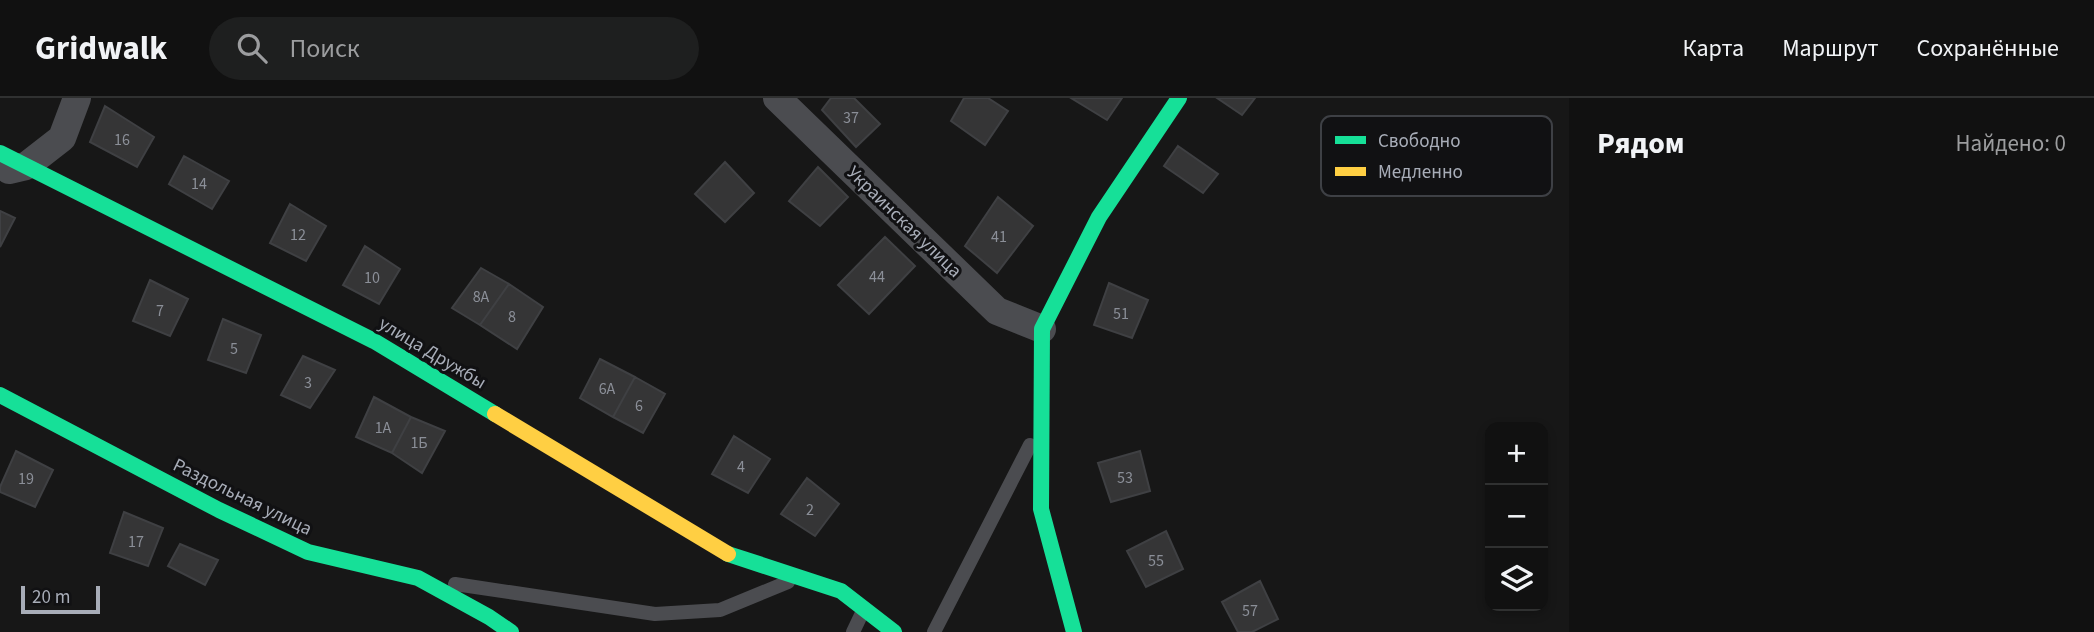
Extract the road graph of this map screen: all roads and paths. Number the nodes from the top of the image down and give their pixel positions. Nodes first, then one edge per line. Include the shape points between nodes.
1 (77, 98) edge
2 (777, 98) edge
3 (1179, 98) edge
4 (0, 153) edge
5 (13, 169) edge
6 (1042, 329) junction
7 (0, 395) edge
8 (1041, 422) junction
9 (418, 578) junction
10 (799, 578) junction
11 (864, 609) junction
12 (511, 632) edge
13 (853, 632) edge
14 (894, 632) edge
15 (934, 632) edge
16 (1074, 632) edge

1 - 5 street via 62,138
2 - 6 street, Украинская улица via 998,311
3 - 6 street via 1099,216
4 - 5 street, улица Дружбы
5 - 10 street, улица Дружбы via 374,341 728,554
6 - 8 street
7 - 9 street, Раздольная улица via 308,552
8 - 15 lane
8 - 16 street via 1041,509
9 - 10 lane via 655,614 720,610
9 - 12 street, Раздольная улица
10 - 11 street, улица Дружбы via 841,591
11 - 13 lane
11 - 14 street

